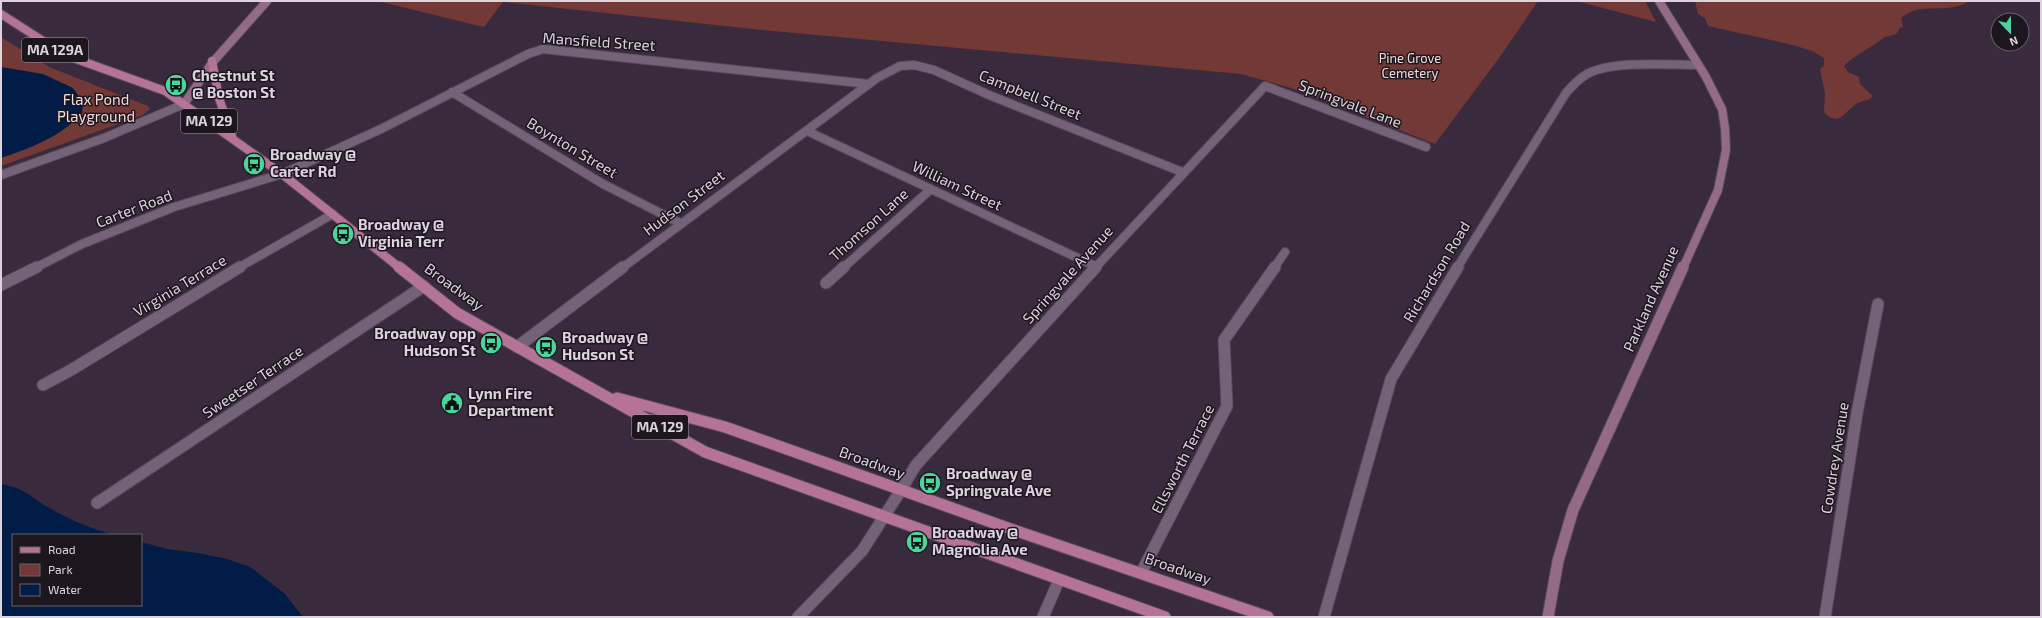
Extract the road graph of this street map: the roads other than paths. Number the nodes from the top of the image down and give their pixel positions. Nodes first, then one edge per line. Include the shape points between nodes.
1 (268, 1) edge
2 (1659, 1) edge
3 (1, 14) edge
4 (212, 61) junction
5 (1698, 65) junction
6 (869, 84) junction
7 (1265, 86) joint
8 (452, 92) junction
9 (184, 104) junction
10 (807, 131) junction
11 (233, 139) junction
12 (1426, 147) dead end
13 (1182, 172) junction
14 (282, 174) junction
15 (1, 175) edge
16 (931, 189) junction
17 (334, 214) junction
18 (680, 224) junction
19 (1285, 252) dead end
20 (1095, 266) junction
21 (826, 282) dead end
22 (1, 285) edge
23 (424, 286) junction
24 (1878, 304) dead end
25 (517, 347) junction
26 (43, 385) dead end
27 (600, 393) junction
28 (901, 490) junction
29 (97, 503) dead end
30 (884, 517) junction
31 (1141, 573) junction
32 (1059, 580) junction
33 (798, 617) edge
34 (1043, 617) edge
35 (1165, 617) edge
36 (1268, 617) edge
37 (1324, 617) edge
38 (1548, 617) edge
39 (1825, 617) edge

1 - 4 main road, MA 129
2 - 5 main road, Parkland Avenue
3 - 9 main road, MA 129A via 65,55 155,87
4 - 9 main road, MA 129
4 - 11 main road, MA 129 via 219,98
5 - 37 street, Richardson Road via 1600,68 1581,76 1566,93 1391,379
5 - 38 main road, Parkland Avenue via 1713,90 1724,118 1726,144 1718,190 1580,491 1558,561
6 - 8 street, Mansfield Street via 544,49 528,54
6 - 10 street, Hudson Street
6 - 13 street, Campbell Street via 900,66 907,64 922,67
7 - 12 street, Springvale Lane
7 - 13 street, Springvale Avenue
8 - 14 street, Mansfield Street via 381,129
8 - 18 street, Boynton Street via 603,184
9 - 11 main road, Broadway / MA 129
9 - 15 street via 104,138
10 - 16 street, William Street
10 - 18 street, Hudson Street
11 - 14 main road, Broadway / MA 129
13 - 20 street, Springvale Avenue
14 - 17 main road, Broadway / MA 129
14 - 22 street, Carter Road via 174,208 82,244
16 - 20 street, William Street
16 - 21 street, Thomson Lane
17 - 23 main road, Broadway / MA 129
17 - 26 street, Virginia Terrace via 243,265
18 - 25 street, Hudson Street
19 - 31 street, Ellsworth Terrace via 1224,340 1223,350 1229,384 1227,406
20 - 28 street, Springvale Avenue via 916,465
23 - 25 main road, Broadway / MA 129 via 457,312
23 - 29 street, Sweetser Terrace
24 - 39 street, Cowdrey Avenue via 1856,413
25 - 27 main road, Broadway / MA 129
27 - 28 main road, Broadway / MA 129 via 725,427
27 - 30 main road, Broadway / MA 129 via 705,452
28 - 30 street, Springvale Avenue
28 - 31 main road, Broadway / MA 129
30 - 32 main road, Broadway / MA 129
30 - 33 street, Springvale Avenue via 862,551
31 - 36 main road, Broadway / MA 129
32 - 34 street
32 - 35 main road, Broadway / MA 129

